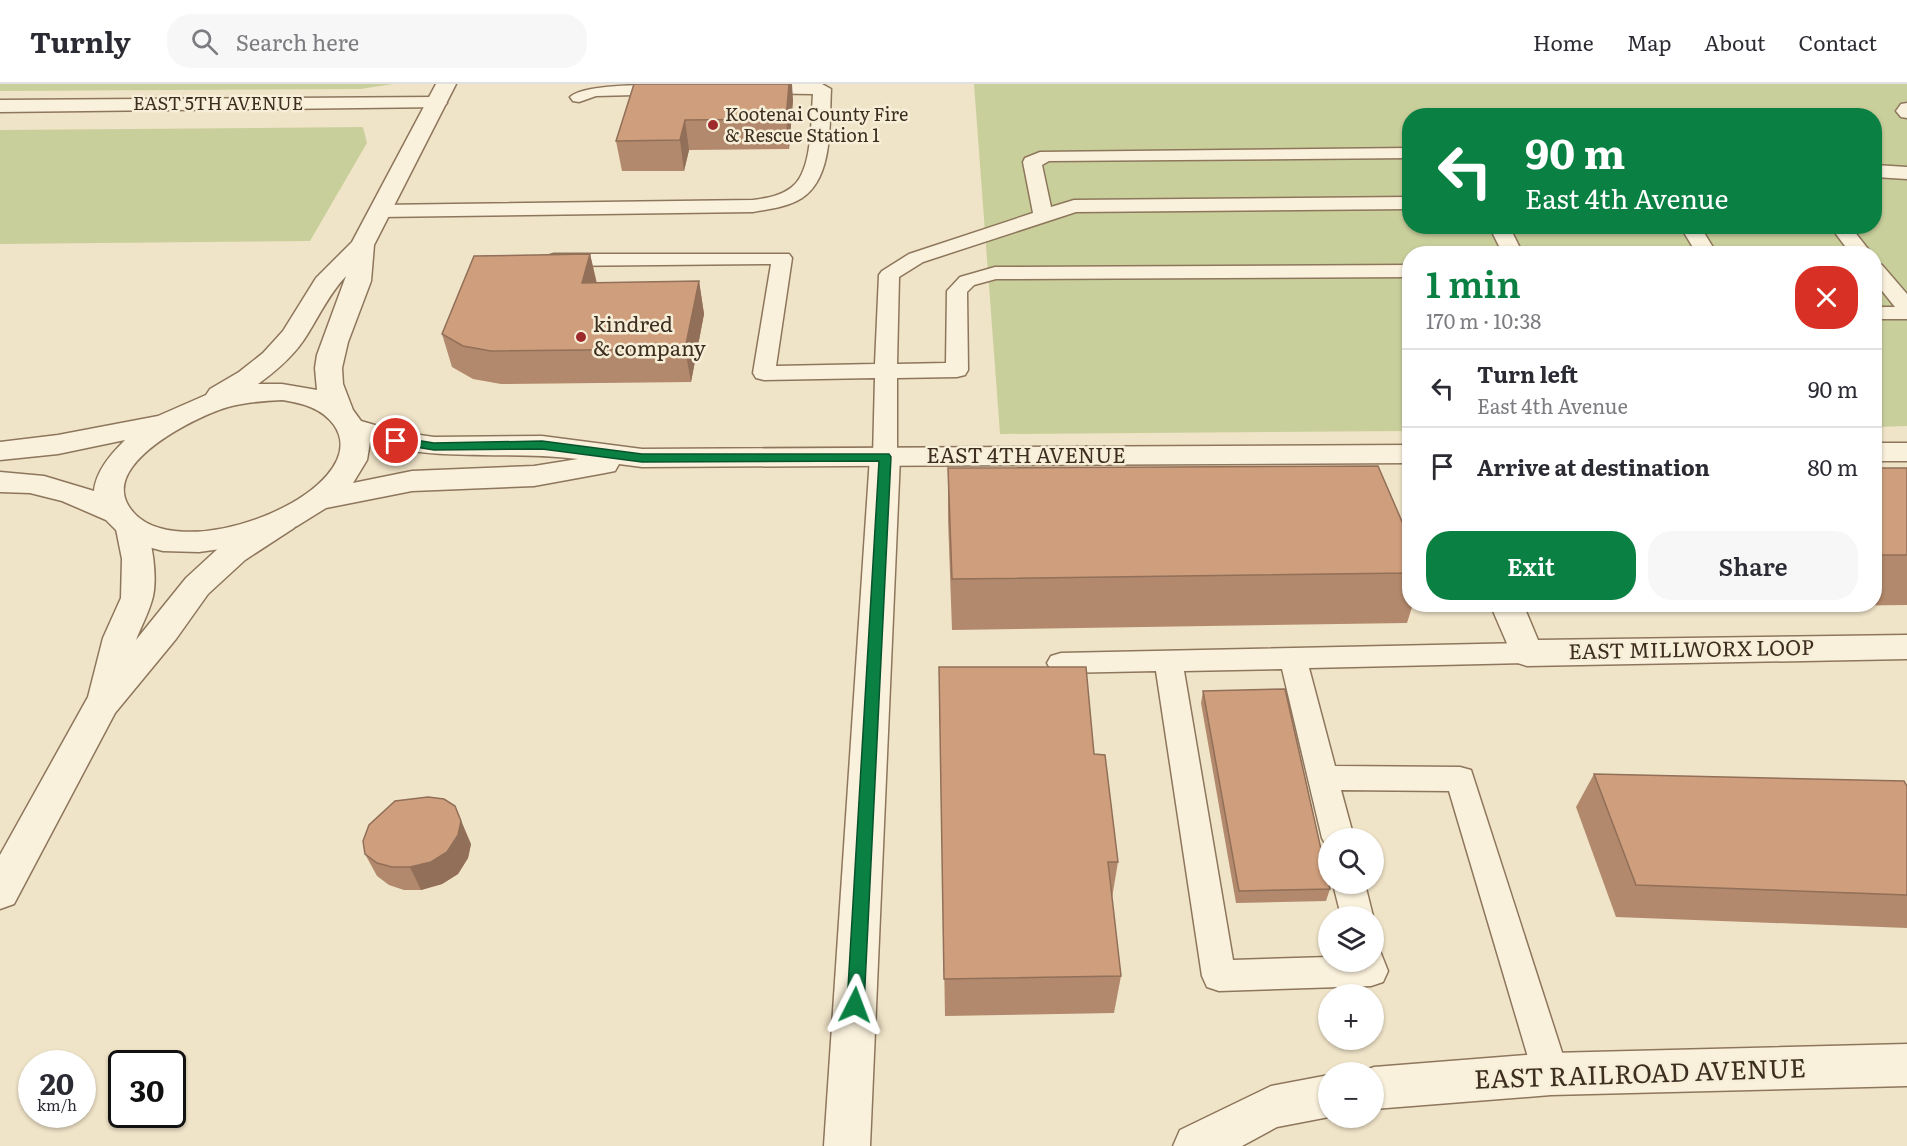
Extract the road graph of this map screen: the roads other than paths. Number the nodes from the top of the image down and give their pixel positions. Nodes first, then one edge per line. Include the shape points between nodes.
1 (742, 89) edge
2 (685, 90) edge
3 (441, 93) edge
4 (579, 97) dead end
5 (0, 106) edge
6 (1907, 108) edge
7 (1907, 113) edge
8 (1402, 153) edge
9 (1882, 171) edge
10 (1907, 172) edge
11 (1402, 203) edge
12 (379, 211) junction
13 (1043, 216) junction
14 (1846, 234) edge
15 (980, 238) junction
16 (362, 245) junction
17 (1855, 246) edge
18 (534, 260) edge
19 (1402, 271) edge
20 (1015, 273) junction
21 (1882, 277) edge
22 (1907, 307) edge
23 (1882, 313) edge
24 (1907, 314) edge
25 (886, 371) junction
26 (202, 405) junction
27 (346, 419) junction
28 (166, 421) junction
29 (0, 451) edge
30 (1882, 452) edge
31 (1907, 452) edge
32 (1402, 454) edge
33 (885, 457) junction
34 (642, 458) junction
35 (0, 482) edge
36 (318, 500) junction
37 (123, 520) junction
38 (282, 521) junction
39 (1509, 612) edge
40 (1907, 647) edge
41 (1527, 653) junction
42 (1293, 658) junction
43 (1168, 661) junction
44 (1061, 663) dead end
45 (102, 704) junction
46 (1323, 778) junction
47 (1336, 828) edge
48 (0, 892) edge
49 (1341, 972) edge
50 (1907, 1065) edge
51 (1551, 1074) junction
52 (1384, 1087) edge
53 (1318, 1098) edge
54 (847, 1146) edge
55 (1196, 1146) edge

1 - 12 lane via 822,89 816,159 802,189 784,200 753,206
2 - 4 lane via 593,91
3 - 5 street, EAST 5TH AVENUE
3 - 12 street
6 - 7 lane
8 - 13 lane via 1046,156 1032,162
9 - 10 lane
11 - 13 lane via 1074,206
12 - 16 street
13 - 15 lane
14 - 17 lane
15 - 20 lane
15 - 25 lane via 916,258 889,275
16 - 26 street via 325,283 294,334 273,359
16 - 27 street via 358,282 331,358 329,380
18 - 25 lane via 782,258 764,373
19 - 20 lane
20 - 25 lane via 975,278 957,291 957,370
21 - 22 lane
23 - 24 lane
25 - 33 lane
26 - 27 street via 241,395 279,393 313,398
26 - 28 street
27 - 34 street, EAST 4TH AVENUE via 396,441 434,446 542,445
27 - 36 street via 355,450 343,475
28 - 29 street via 103,437
28 - 37 street via 137,442 117,465 108,489
30 - 31 street
32 - 33 street, EAST 4TH AVENUE
33 - 34 street, EAST 4TH AVENUE
33 - 54 street
34 - 36 street, EAST 4TH AVENUE via 534,476 412,481
35 - 37 street via 44,485 90,500
36 - 38 street
37 - 38 street via 162,540 200,542 242,535
37 - 45 street via 138,559 136,598
38 - 45 street via 234,552 197,586
39 - 41 street
40 - 41 street, EAST MILLWORX LOOP
41 - 42 lane
42 - 43 lane
42 - 46 lane
43 - 44 lane
43 - 49 lane via 1219,976
45 - 48 street
46 - 47 lane
46 - 51 lane via 1460,779
50 - 51 street, EAST RAILROAD AVENUE
51 - 52 street, EAST RAILROAD AVENUE
53 - 55 street via 1271,1107

